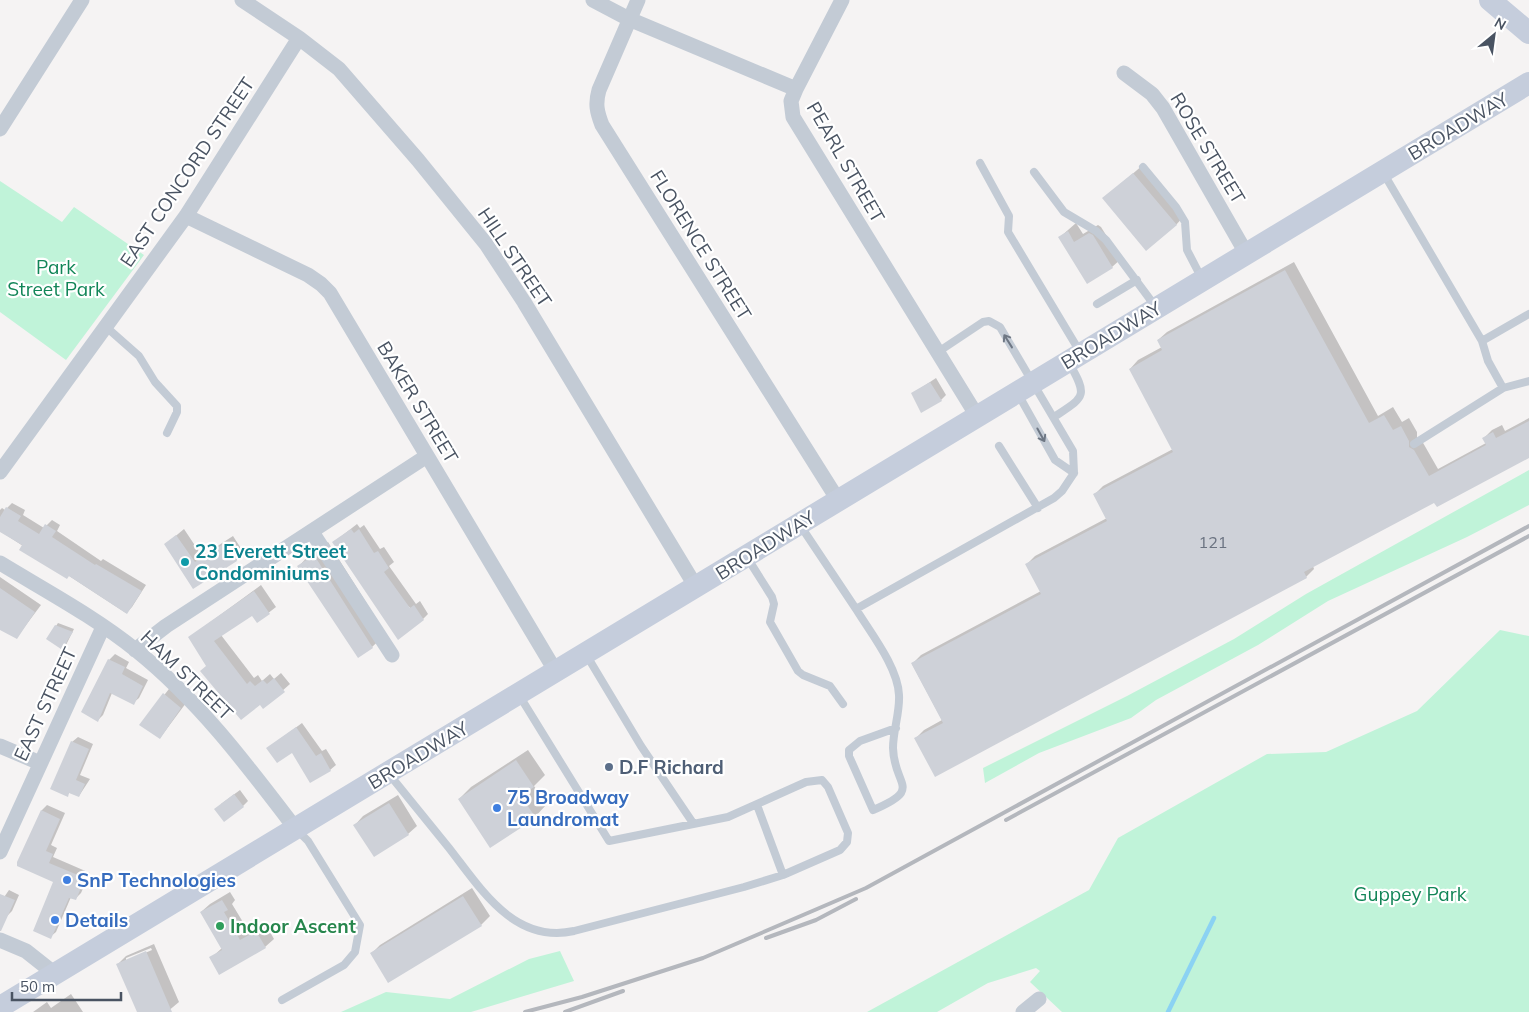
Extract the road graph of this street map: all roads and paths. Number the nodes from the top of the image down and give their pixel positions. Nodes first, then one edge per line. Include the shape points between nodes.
1 (82, 0) edge
2 (242, 0) edge
3 (593, 0) edge
4 (638, 0) edge
5 (842, 0) edge
6 (1490, 0) edge
7 (629, 19) junction
8 (1529, 33) edge
9 (299, 38) junction
10 (1124, 72) dead end
11 (1529, 83) edge
12 (796, 89) junction
13 (0, 129) edge
14 (980, 163) dead end
15 (1143, 167) dead end
16 (1383, 171) junction
17 (1034, 172) dead end
18 (186, 216) junction
19 (1246, 253) junction
20 (1202, 279) junction
21 (1137, 280) junction
22 (1097, 304) dead end
23 (1157, 307) junction
24 (1529, 314) edge
25 (105, 326) junction
26 (1482, 341) junction
27 (938, 352) junction
28 (1075, 357) junction
29 (1529, 381) edge
30 (1025, 387) junction
31 (1503, 388) junction
32 (977, 416) junction
33 (1054, 417) junction
34 (167, 433) dead end
35 (1414, 444) dead end
36 (999, 446) dead end
37 (426, 456) junction
38 (0, 472) edge
39 (1074, 473) junction
40 (838, 500) junction
41 (1038, 508) junction
42 (799, 524) junction
43 (312, 532) junction
44 (746, 557) junction
45 (0, 563) edge
46 (696, 587) junction
47 (856, 609) junction
48 (103, 626) junction
49 (135, 650) junction
50 (586, 654) junction
51 (392, 656) dead end
52 (556, 672) junction
53 (519, 695) junction
54 (842, 704) dead end
55 (896, 728) junction
56 (0, 746) edge
57 (40, 763) junction
58 (388, 772) junction
59 (757, 805) junction
60 (693, 823) junction
61 (295, 828) junction
62 (0, 852) edge
63 (783, 875) junction
64 (0, 940) edge
65 (55, 974) junction
66 (1039, 999) dead end
67 (282, 1000) dead end
68 (0, 1007) edge
69 (1024, 1012) edge

1 - 13 street
2 - 9 street, HILL STREET
3 - 7 street, PEARL STREET
4 - 7 street, FLORENCE STREET
5 - 12 street
6 - 8 street
7 - 12 street, PEARL STREET
7 - 40 street, FLORENCE STREET via 596,102 602,124
9 - 18 street, EAST CONCORD STREET
9 - 46 street, HILL STREET via 339,69 357,88 486,244
10 - 19 street, ROSE STREET via 1152,94 1163,108
11 - 16 street, BROADWAY
12 - 27 street, PEARL STREET via 791,101 793,117
14 - 28 lane via 1009,216 1008,232
15 - 20 lane via 1185,222 1187,250
16 - 19 street, BROADWAY
16 - 26 lane
17 - 21 lane via 1064,212 1106,240
18 - 25 street, EAST CONCORD STREET
18 - 37 street, BAKER STREET via 321,284 338,305
19 - 20 street, BROADWAY
20 - 23 street, BROADWAY
21 - 22 lane
21 - 23 lane
23 - 28 street, BROADWAY
24 - 26 lane
25 - 34 lane via 139,356 155,382 177,406
25 - 38 street, EAST CONCORD STREET
26 - 31 lane via 1488,361
30 -> 27 lane via 1000,327 990,321 983,322
27 - 32 street, PEARL STREET
28 - 30 street, BROADWAY
28 - 33 lane via 1081,395 1078,401
29 - 31 lane
30 - 32 street, BROADWAY
30 - 33 lane
30 -> 39 lane via 1055,460
31 - 35 lane
32 - 40 street, BROADWAY
33 - 39 lane via 1073,450
36 - 41 lane
37 - 43 street
37 - 52 street, BAKER STREET
39 - 41 lane via 1062,491
40 - 42 street, BROADWAY
41 - 47 lane
42 - 44 street, BROADWAY
42 - 47 lane
43 - 49 street via 166,626
43 - 51 street
44 - 46 street, BROADWAY
44 - 54 lane via 772,597 774,604 770,622 798,670 830,686
45 - 48 street, HAM STREET
46 - 50 street, BROADWAY
47 - 55 lane via 895,674 899,695
48 - 49 street, HAM STREET
48 - 57 street, EAST STREET
49 - 61 street, HAM STREET via 210,721
50 - 52 street, BROADWAY
50 - 60 lane via 641,746
52 - 53 street, BROADWAY
53 - 58 street, BROADWAY
53 - 60 lane via 609,841
55 - 55 lane via 893,748 903,792 895,801 873,810 849,750 860,742
56 - 57 street
57 - 62 street, EAST STREET
58 - 61 street, BROADWAY
58 - 63 lane via 489,899 519,922 547,933 574,931
59 - 60 lane via 728,816
59 - 63 lane
59 - 63 lane via 806,782 822,780 828,786 848,833 840,850
61 - 65 street, BROADWAY
61 - 67 lane via 308,841 360,925 354,952 344,965
64 - 65 street via 26,951
65 - 68 street, BROADWAY
66 - 69 street

